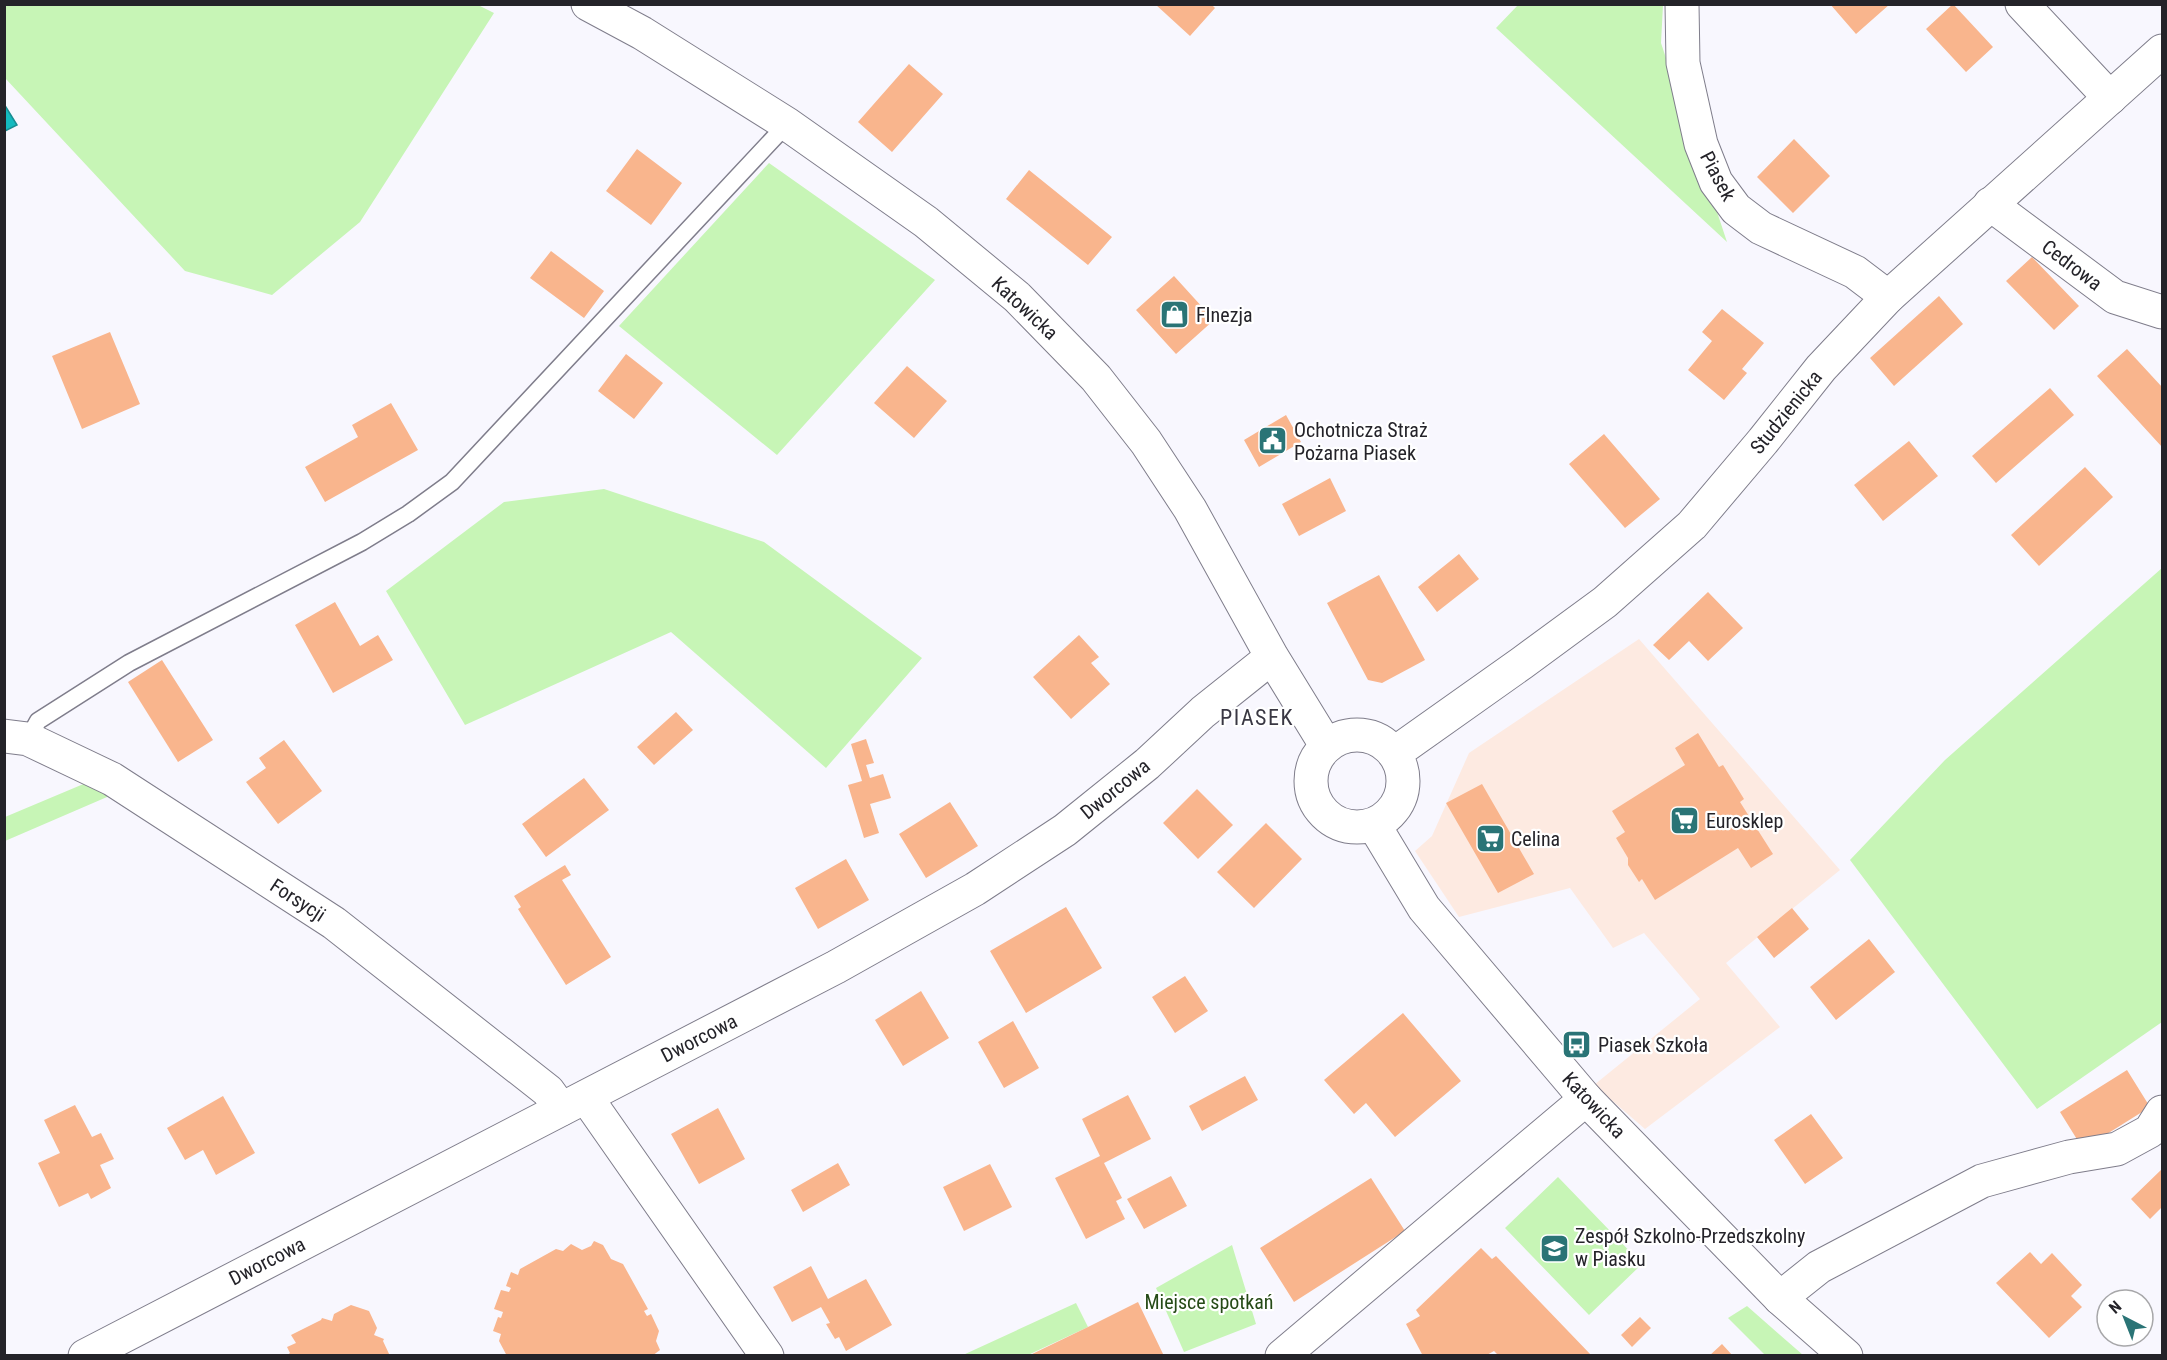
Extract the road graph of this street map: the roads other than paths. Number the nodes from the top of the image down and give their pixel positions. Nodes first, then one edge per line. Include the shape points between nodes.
1 (588, 4) edge
2 (1682, 4) edge
3 (2022, 4) edge
4 (2163, 51) edge
5 (2110, 98) junction
6 (787, 124) junction
7 (1990, 204) junction
8 (1888, 297) junction
9 (2163, 312) edge
10 (1272, 657) junction
11 (16, 738) edge
12 (1326, 745) junction
13 (1395, 753) junction
14 (1374, 825) junction
15 (1586, 1099) junction
16 (574, 1103) junction
17 (2163, 1112) edge
18 (1780, 1298) junction
19 (85, 1356) edge
20 (767, 1356) edge
21 (1282, 1356) edge
22 (1846, 1356) edge

1 - 6 street, Katowicka via 642,33
2 - 8 street, Piasek via 1683,63 1701,144 1716,182 1736,209 1761,228 1855,272
3 - 5 street
4 - 5 street, Studzienicka
5 - 7 street, Studzienicka
6 - 10 street, Katowicka via 926,222 1017,297 1096,378 1146,442 1190,509
6 - 11 lane via 452,482 362,542 129,663
7 - 8 street, Studzienicka
7 - 9 street, Cedrowa via 2115,297
8 - 13 street, Studzienicka via 1821,368 1692,525 1605,602
10 - 12 street, Katowicka
10 - 16 street, Dworcowa via 1065,830 975,889 836,967
11 - 16 street, Forsycji via 111,779 334,923 548,1091
12 - 13 street via 1343,736 1366,735
12 - 14 street via 1315,759 1310,776 1315,802 1326,815 1342,824
13 - 14 street via 1403,776 1401,796 1390,813
14 - 15 street, Katowicka via 1424,908
15 - 18 street, Katowicka
15 - 21 street
16 - 19 street, Dworcowa
16 - 20 street, Forsycji
17 - 18 street via 2150,1131 2117,1149 2069,1157 1982,1181 1819,1267
18 - 22 street, Katowicka

